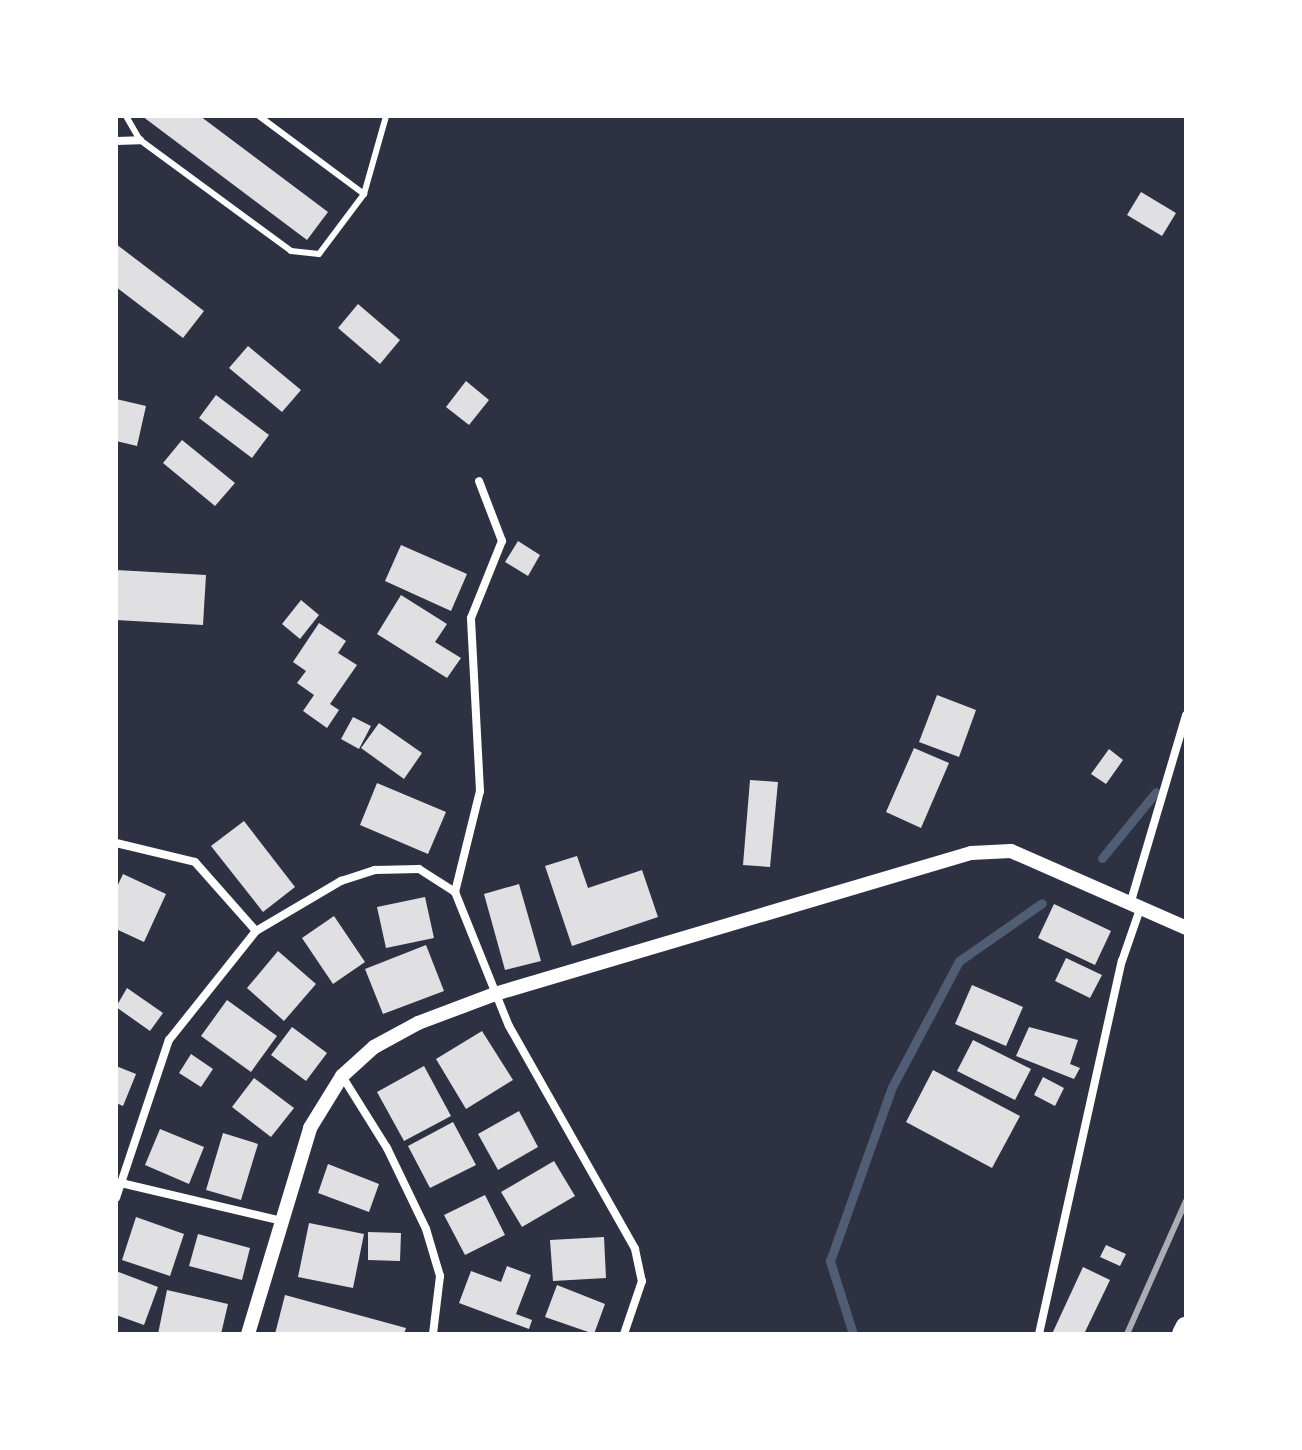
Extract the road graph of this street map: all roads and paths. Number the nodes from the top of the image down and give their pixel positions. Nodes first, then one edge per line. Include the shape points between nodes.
1 (126, 116) edge
2 (259, 116) edge
3 (386, 116) edge
4 (140, 140) junction
5 (116, 141) edge
6 (364, 194) junction
7 (479, 481) dead end
8 (1186, 715) edge
9 (116, 843) edge
10 (455, 892) junction
11 (1136, 903) junction
12 (1186, 928) edge
13 (256, 931) junction
14 (495, 994) junction
15 (342, 1076) junction
16 (121, 1183) junction
17 (116, 1198) edge
18 (282, 1221) junction
19 (1186, 1328) edge
20 (248, 1334) edge
21 (433, 1334) edge
22 (624, 1334) edge
23 (1039, 1334) edge
24 (1183, 1334) edge

1 - 4 lane
2 - 6 lane
3 - 6 lane
4 - 5 street
4 - 6 lane via 291,251 319,254
7 - 10 street via 491,499 502,541 471,618 480,791
8 - 11 street
9 - 13 street via 195,862
10 - 13 street via 419,869 375,870 341,881
10 - 14 street
11 - 12 street
11 - 14 street via 1011,851 971,853
11 - 23 street
13 - 16 street via 169,1040
14 - 15 street via 418,1023 374,1047
14 - 22 street via 635,1249 642,1281
15 - 18 street via 310,1128
15 - 21 street via 387,1148 426,1229 440,1276
16 - 17 street
16 - 18 street
18 - 20 street
19 - 24 highway

